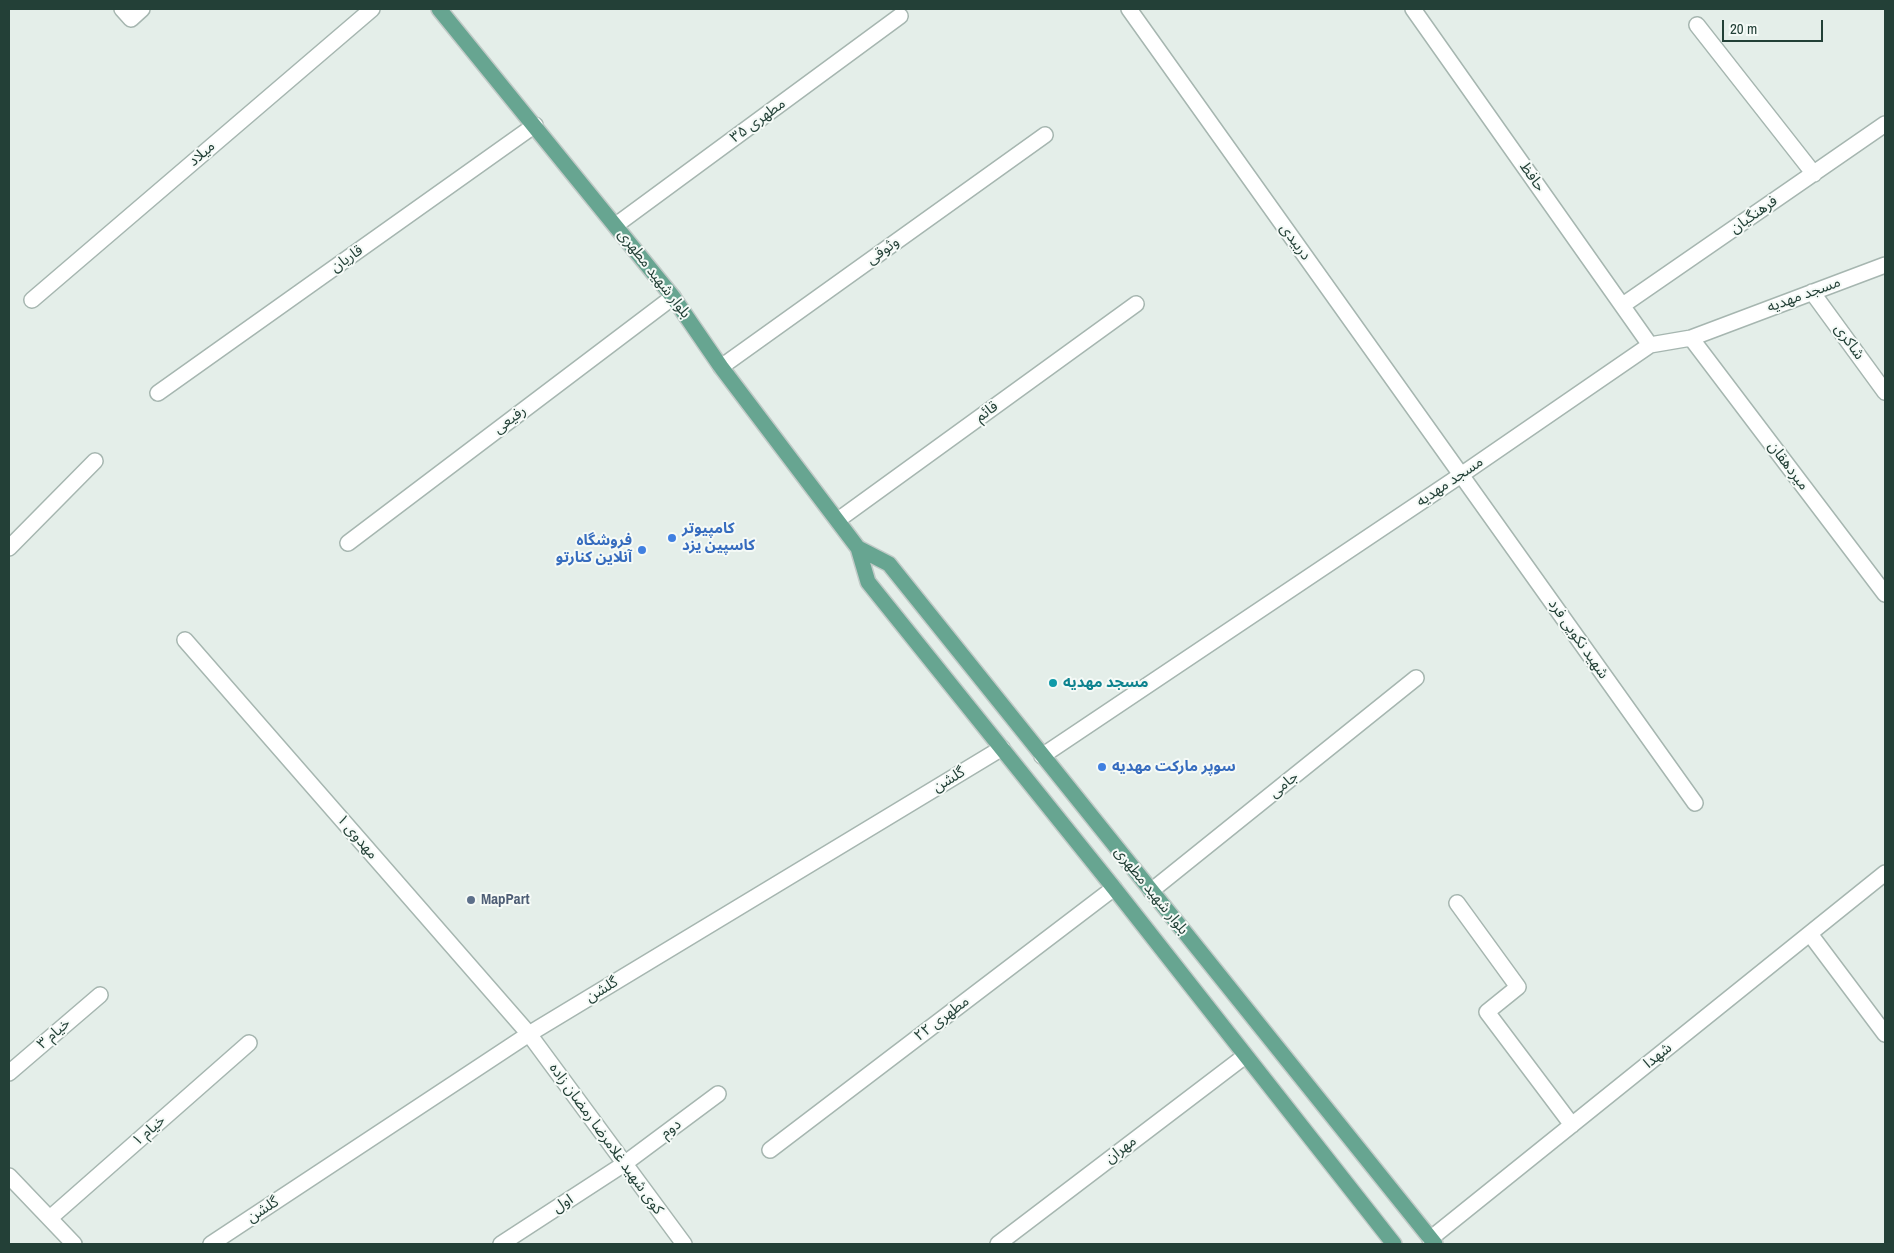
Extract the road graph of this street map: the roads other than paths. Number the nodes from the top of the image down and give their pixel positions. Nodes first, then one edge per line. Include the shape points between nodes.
1 (122, 9) edge
2 (142, 9) edge
3 (372, 9) edge
4 (439, 9) edge
5 (1128, 9) edge
6 (1413, 9) edge
7 (900, 16) dead end
8 (1697, 26) dead end
9 (1885, 124) edge
10 (535, 125) junction
11 (1045, 135) dead end
12 (1814, 174) junction
13 (616, 225) junction
14 (1885, 265) edge
15 (1812, 292) junction
16 (673, 297) junction
17 (32, 300) dead end
18 (1136, 304) dead end
19 (1623, 306) junction
20 (1691, 338) junction
21 (1650, 344) junction
22 (721, 367) junction
23 (1885, 392) edge
24 (158, 393) dead end
25 (96, 461) dead end
26 (1461, 475) junction
27 (838, 520) junction
28 (348, 543) dead end
29 (9, 548) edge
30 (858, 548) junction
31 (1885, 594) edge
32 (185, 640) dead end
33 (1416, 678) dead end
34 (1002, 748) junction
35 (1042, 756) junction
36 (1695, 803) dead end
37 (1885, 873) edge
38 (1114, 888) junction
39 (1151, 891) junction
40 (1457, 903) dead end
41 (1810, 934) junction
42 (100, 994) dead end
43 (529, 1034) junction
44 (1885, 1034) edge
45 (249, 1043) dead end
46 (1245, 1056) junction
47 (9, 1073) edge
48 (718, 1094) dead end
49 (1572, 1125) junction
50 (770, 1150) dead end
51 (624, 1164) junction
52 (9, 1176) edge
53 (50, 1218) junction
54 (1433, 1241) edge
55 (74, 1244) edge
56 (211, 1244) edge
57 (500, 1244) edge
58 (684, 1244) edge
59 (998, 1244) edge
60 (1394, 1244) edge

1 - 2 street via 131,19
3 - 17 street, میلاد
4 - 10 main road, بلوار شهید مطهری
5 - 26 street, دربیدی
6 - 19 street, حافظ
7 - 13 street, مطهری ۳۵
8 - 12 street
9 - 12 street, فرهنگیان
10 - 13 main road, بلوار شهید مطهری
10 - 24 street, قاریان
11 - 22 street, وثوقی
12 - 19 street, فرهنگیان
13 - 16 main road, بلوار شهید مطهری
14 - 15 street, مسجد مهدیه
15 - 20 street, مسجد مهدیه
15 - 23 street, شاکری
16 - 22 main road, بلوار شهید مطهری
16 - 28 street, رفیعی
18 - 27 street, قائم
19 - 21 street, حافظ
20 - 21 street, مسجد مهدیه
20 - 31 street, میردهقان
21 - 26 street, مسجد مهدیه
22 - 27 main road, بلوار شهید مطهری
25 - 29 street
26 - 35 street, مسجد مهدیه
26 - 36 street, شهید نکویی فرد
27 - 30 main road, بلوار شهید مطهری
30 - 34 main road, بلوار شهید مطهری via 868,582
30 - 35 main road, بلوار شهید مطهری via 889,564
32 - 43 street, مهدوی ۱
33 - 39 street, جامی
34 - 38 main road, بلوار شهید مطهری
34 - 43 street, گلشن
35 - 39 main road, بلوار شهید مطهری
37 - 41 street, شهدا
38 - 46 main road, بلوار شهید مطهری
38 - 50 street, مطهری ۲۲
39 - 54 main road, بلوار شهید مطهری
40 - 49 street via 1518,987 1487,1012
41 - 44 street
41 - 49 street, شهدا
42 - 47 street, خیام ۳
43 - 51 street, کوی شهید غلامرضا رمضان زاده
43 - 56 street, گلشن
45 - 53 street, خیام ۱
46 - 59 street, مهران
46 - 60 main road, بلوار شهید مطهری
48 - 51 street, دوم
49 - 54 street, شهدا
51 - 57 street, اول
51 - 58 street, کوی شهید غلامرضا رمضان زاده
52 - 53 street
53 - 55 street

